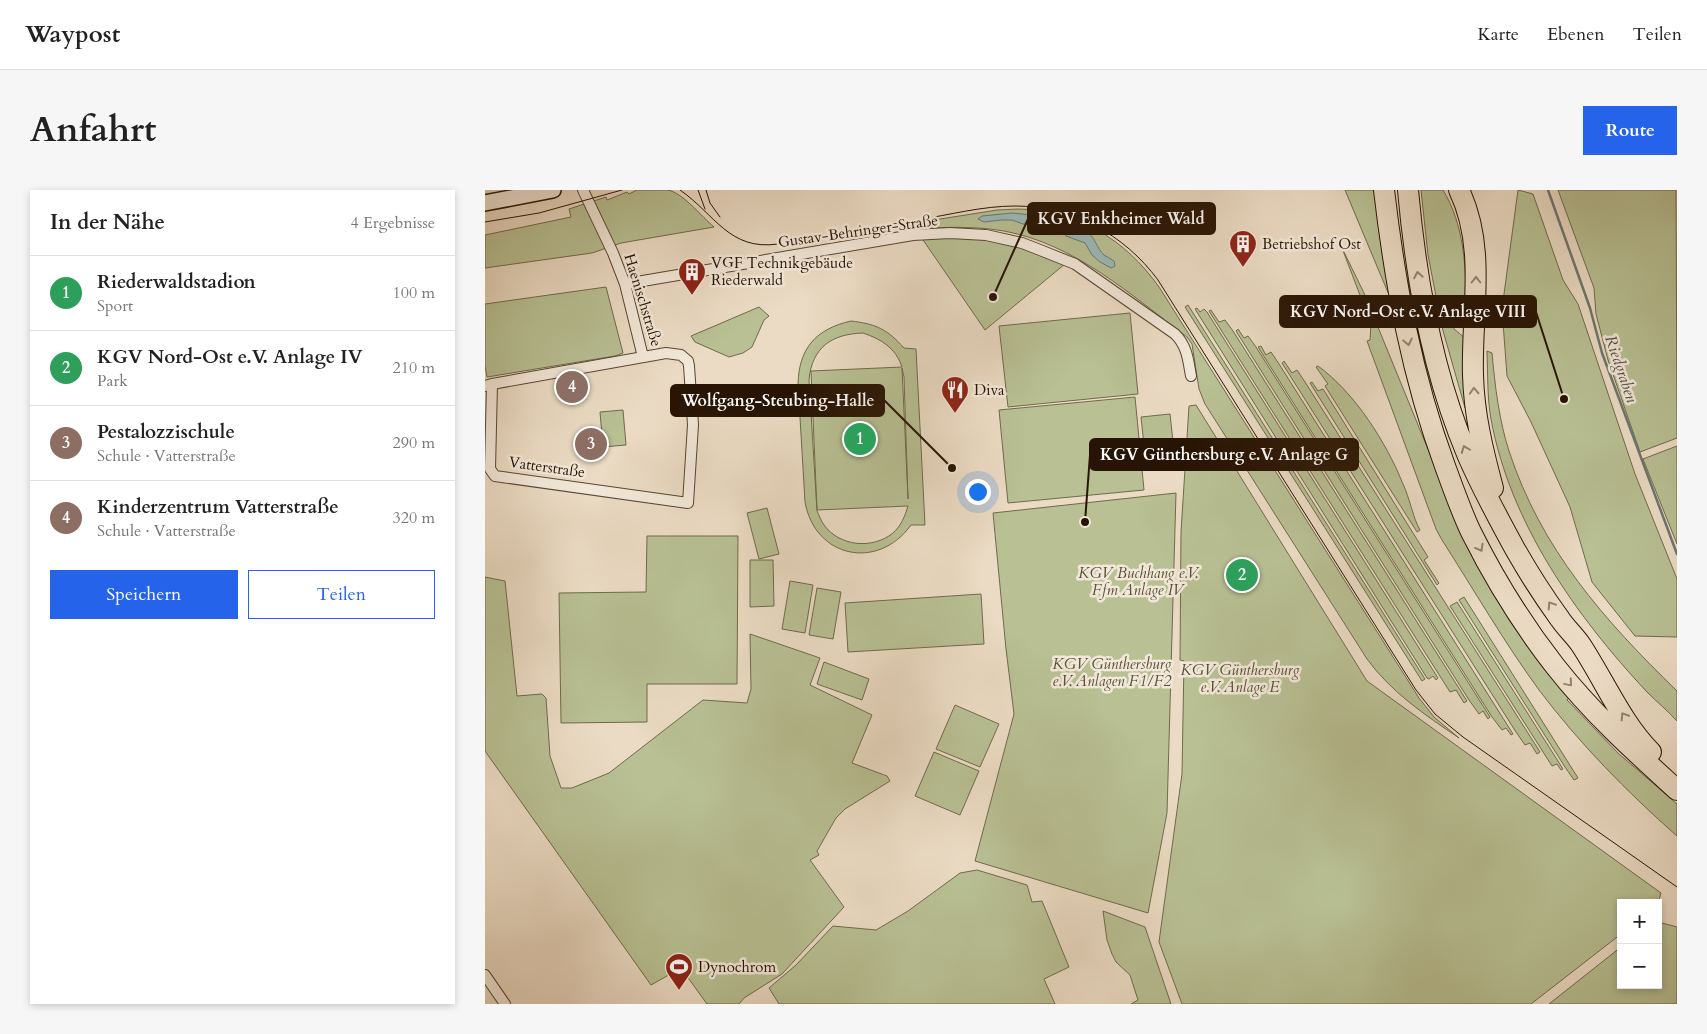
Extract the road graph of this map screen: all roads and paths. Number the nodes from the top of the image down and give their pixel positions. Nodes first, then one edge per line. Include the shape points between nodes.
1 (553, 190) edge
2 (583, 190) edge
3 (1385, 190) edge
4 (1408, 190) edge
5 (1459, 190) edge
6 (485, 202) edge
7 (625, 284) junction
8 (643, 357) junction
9 (1191, 376) dead end
10 (489, 385) edge
11 (688, 503) joint
12 (1502, 524) junction
13 (1650, 759) junction
14 (1677, 775) edge
15 (1677, 790) edge
16 (485, 976) edge
17 (505, 1004) edge

1 - 6 main road
2 - 7 street, Haenischstraße
3 -> 13 highway via 1398,294 1411,353 1431,428 1471,532 1508,599 1579,696 1616,734
12 -> 4 highway via 1467,454 1435,356 1417,270
12 -> 5 highway via 1484,454 1474,397 1475,250 1471,224
7 - 8 street, Haenischstraße
7 - 9 street, Gustav-Behringer-Straße via 913,235 986,235 1022,243 1075,264 1175,334 1185,346
8 - 10 street, Vatterstraße
8 - 11 street, Haenischstraße via 676,354 685,358 689,366 693,425
10 - 11 street, Vatterstraße via 490,469 495,476
13 -> 12 highway
13 - 14 highway
13 - 15 highway
16 - 17 street

